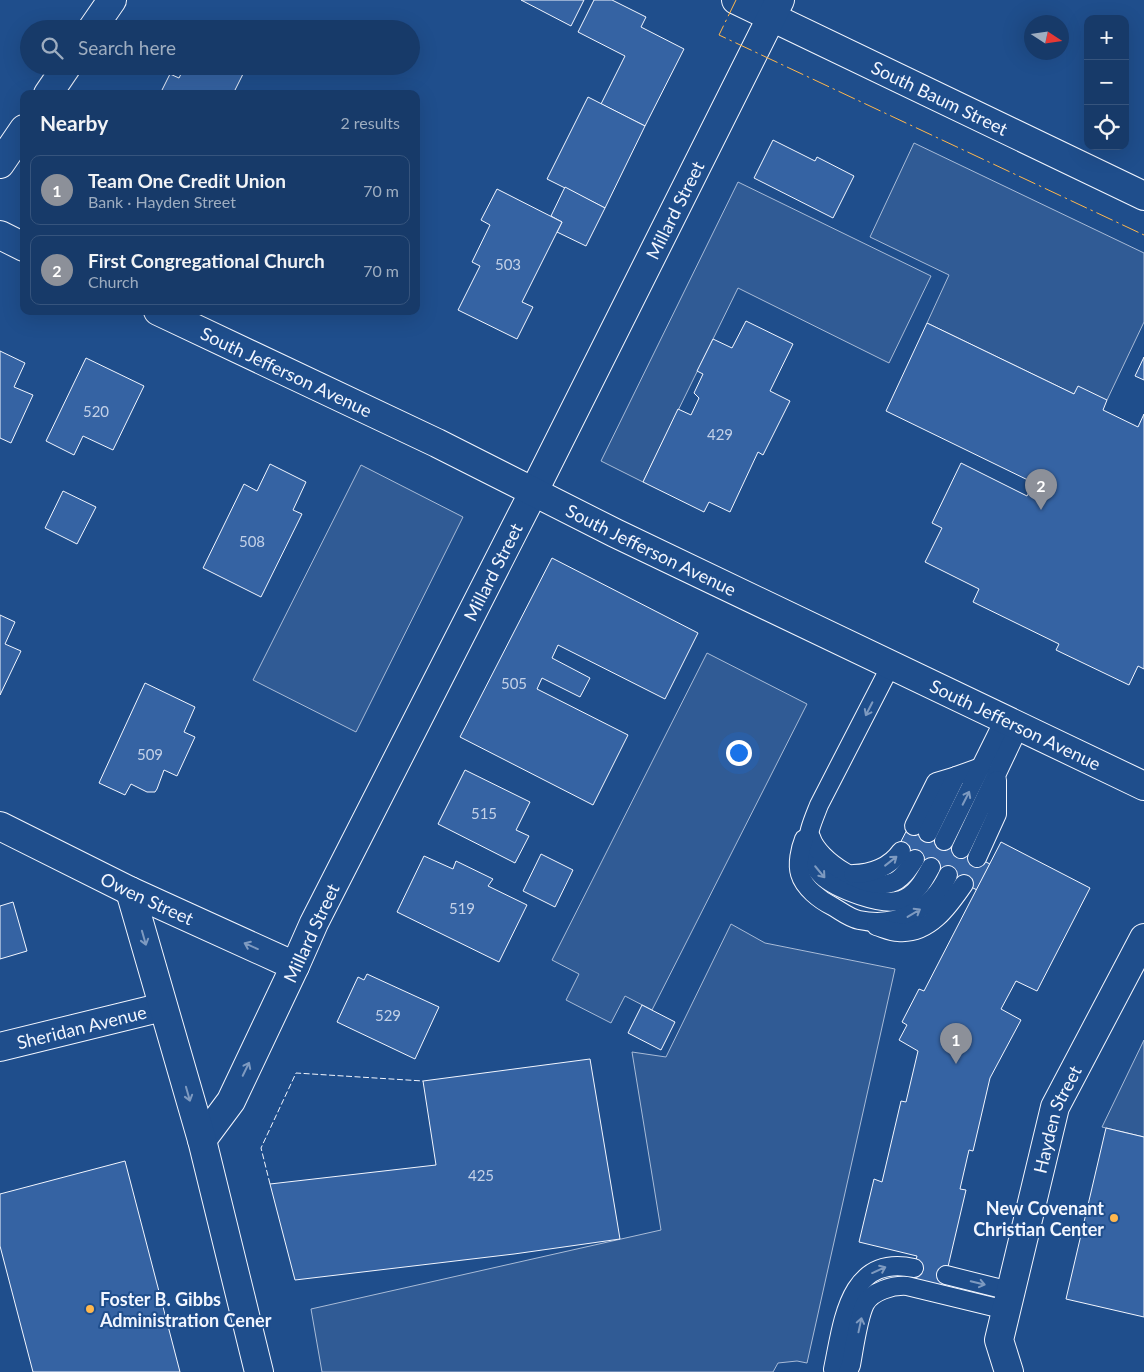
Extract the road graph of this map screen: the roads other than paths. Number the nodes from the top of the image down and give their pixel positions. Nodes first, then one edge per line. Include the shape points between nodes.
1 (112, 0) edge
2 (736, 0) edge
3 (776, 9) edge
4 (98, 20) edge
5 (60, 75) edge
6 (51, 90) edge
7 (20, 135) edge
8 (0, 164) edge
9 (1144, 196) edge
10 (0, 234) edge
11 (20, 246) edge
12 (166, 315) edge
13 (534, 492) junction
14 (891, 665) junction
15 (1012, 724) junction
16 (989, 771) junction
17 (1144, 786) edge
18 (819, 805) junction
19 (0, 826) edge
20 (811, 829) junction
21 (921, 829) dead end
22 (944, 841) dead end
23 (961, 850) dead end
24 (908, 855) dead end
25 (977, 858) dead end
26 (931, 867) dead end
27 (948, 875) dead end
28 (964, 884) dead end
29 (130, 891) junction
30 (859, 920) junction
31 (1144, 938) edge
32 (295, 966) junction
33 (163, 1007) junction
34 (0, 1047) edge
35 (202, 1140) junction
36 (914, 1268) dead end
37 (946, 1275) dead end
38 (1008, 1301) junction
39 (259, 1372) edge
40 (836, 1372) edge
41 (848, 1372) edge
42 (1009, 1372) edge

1 - 4 street
2 - 3 street, South Baum Street
3 - 9 street, South Baum Street
3 - 13 street, Millard Street
5 - 6 street
7 - 8 street
10 - 11 street
12 - 13 street, South Jefferson Avenue
13 - 14 street, South Jefferson Avenue
13 - 32 street, Millard Street
14 - 15 street, South Jefferson Avenue
14 -> 18 lane
15 - 16 lane
15 - 17 street, South Jefferson Avenue
16 - 21 lane via 956,776
22 -> 16 lane
16 - 23 lane
16 - 25 lane via 997,814
18 - 20 lane
18 - 30 lane via 802,843 800,873 818,897
19 - 29 street, Owen Street
20 -> 24 lane via 813,844 820,854 845,872 876,883 891,883 905,873
20 -> 26 lane via 808,846 818,872 830,882 870,898 895,902 908,898
30 -> 27 lane via 891,921 909,916 935,896
28 - 30 lane via 940,915 916,930 896,932
32 -> 29 street, Owen Street
29 -> 33 street
31 - 38 street, Hayden Street via 1055,1107
35 -> 32 street, Millard Street via 231,1101
33 - 34 street, Sheridan Avenue
33 -> 35 street
35 - 39 street
40 -> 36 lane via 833,1369 846,1308 857,1286 867,1276 883,1268 896,1265
37 -> 38 lane
41 -> 38 lane via 865,1304 886,1289 907,1286
38 - 42 street, Hayden Street via 999,1340

